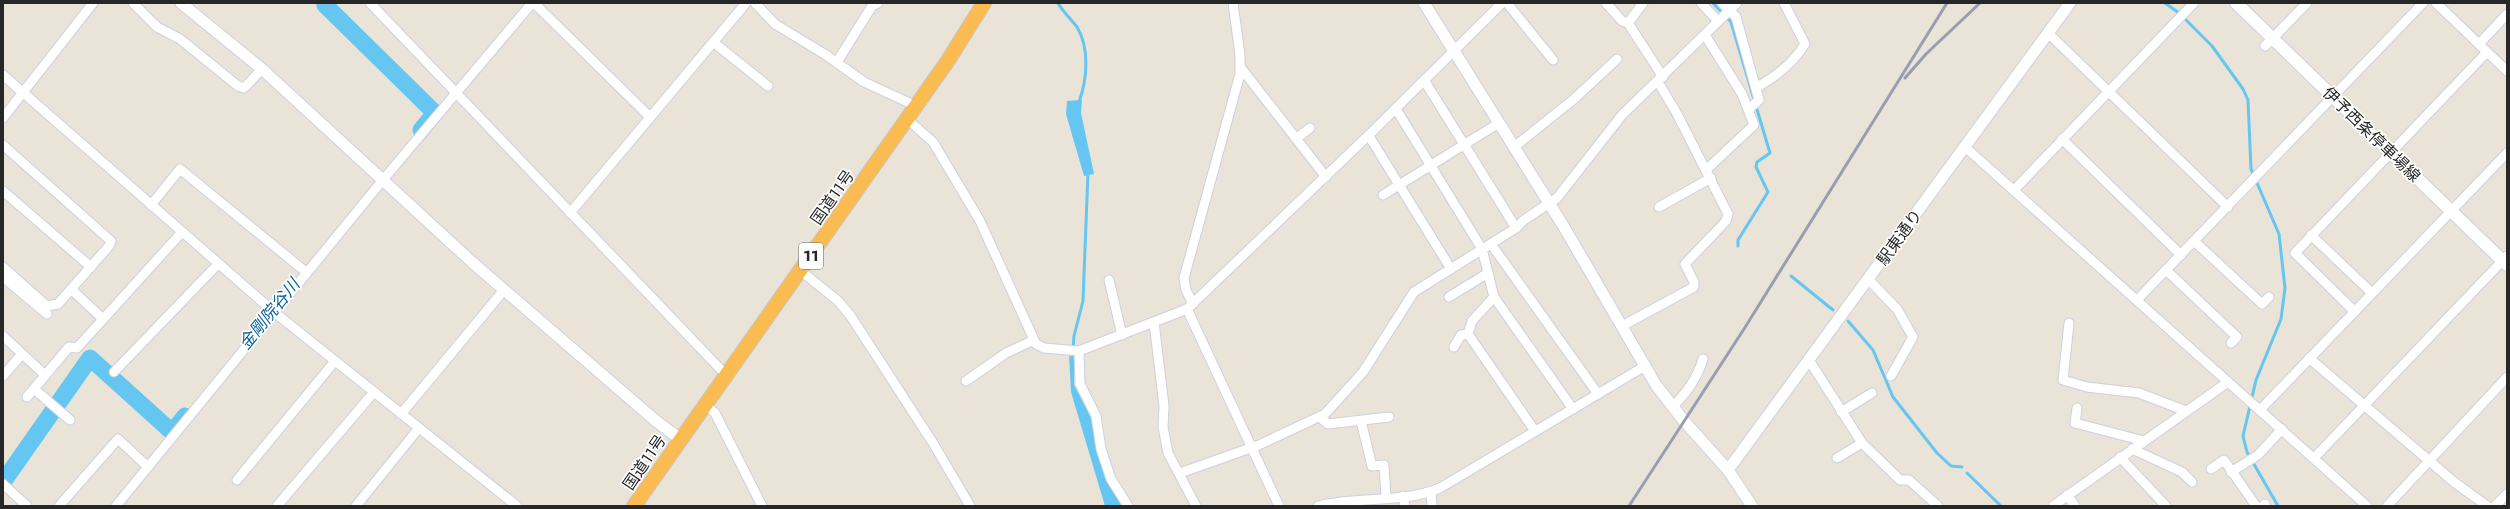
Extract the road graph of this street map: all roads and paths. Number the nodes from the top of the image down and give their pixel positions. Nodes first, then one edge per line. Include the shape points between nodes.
1 (93, 3) edge
2 (133, 3) edge
3 (180, 3) edge
4 (370, 3) edge
5 (533, 3) edge
6 (746, 3) edge
7 (755, 3) edge
8 (878, 3) edge
9 (984, 3) edge
10 (1233, 3) edge
11 (1424, 3) edge
12 (1502, 3) edge
13 (1507, 3) edge
14 (1606, 3) edge
15 (1643, 3) edge
16 (1701, 3) edge
17 (1722, 3) edge
18 (1737, 3) edge
19 (1784, 3) edge
20 (2070, 3) edge
21 (2194, 3) edge
22 (2236, 3) edge
23 (2307, 3) edge
24 (2423, 3) edge
25 (2436, 3) edge
26 (2507, 14) edge
27 (1725, 15) junction
28 (1628, 23) junction
29 (2048, 33) junction
30 (1705, 35) junction
31 (713, 42) junction
32 (2269, 42) junction
33 (2479, 44) junction
34 (1454, 50) junction
35 (2487, 52) junction
36 (1617, 59) dead end
37 (1553, 60) dead end
38 (837, 62) junction
39 (1241, 68) junction
40 (262, 69) junction
41 (2507, 71) edge
42 (3, 75) edge
43 (1660, 79) junction
44 (1424, 80) junction
45 (768, 86) dead end
46 (1757, 87) junction
47 (23, 93) junction
48 (456, 93) junction
49 (2108, 93) junction
50 (2334, 97) junction
51 (916, 106) junction
52 (1396, 109) junction
53 (1750, 109) junction
54 (650, 117) junction
55 (3, 118) edge
56 (907, 119) junction
57 (1499, 123) junction
58 (1310, 128) dead end
59 (1369, 136) junction
60 (1297, 138) junction
61 (2062, 139) junction
62 (3, 145) edge
63 (1464, 145) junction
64 (1514, 147) junction
65 (1965, 147) junction
66 (2391, 153) junction
67 (2507, 153) edge
68 (1430, 166) junction
69 (1709, 174) junction
70 (1326, 177) junction
71 (382, 181) junction
72 (1399, 185) junction
73 (2014, 190) junction
74 (3, 191) edge
75 (1383, 195) dead end
76 (1549, 203) junction
77 (151, 205) junction
78 (1659, 207) dead end
79 (2228, 207) junction
80 (2451, 211) junction
81 (570, 212) junction
82 (1516, 228) junction
83 (182, 232) junction
84 (2311, 235) junction
85 (2194, 241) junction
86 (1491, 244) junction
87 (1482, 249) junction
88 (2181, 255) junction
89 (2506, 261) edge
90 (218, 264) junction
91 (3, 267) edge
92 (90, 267) junction
93 (1451, 269) junction
94 (2166, 270) junction
95 (801, 271) junction
96 (306, 272) junction
97 (1488, 273) junction
98 (3, 277) edge
99 (1868, 279) junction
100 (1109, 280) dead end
101 (71, 289) junction
102 (504, 290) junction
103 (2372, 293) junction
104 (1494, 296) junction
105 (1449, 297) dead end
106 (2269, 297) dead end
107 (2137, 300) junction
108 (1190, 306) junction
109 (2354, 311) junction
110 (274, 312) junction
111 (47, 314) dead end
112 (103, 319) junction
113 (1154, 322) junction
114 (2069, 323) dead end
115 (1622, 326) junction
116 (1468, 334) junction
117 (1122, 335) junction
118 (3, 336) edge
119 (1034, 340) junction
120 (2231, 343) dead end
121 (1454, 347) dead end
122 (1075, 351) junction
123 (22, 354) junction
124 (2309, 358) junction
125 (1703, 359) dead end
126 (1809, 360) junction
127 (335, 361) junction
128 (1645, 366) junction
129 (114, 372) dead end
130 (45, 375) junction
131 (726, 375) junction
132 (3, 376) edge
133 (1891, 376) dead end
134 (2507, 378) edge
135 (966, 380) dead end
136 (2228, 382) junction
137 (34, 388) junction
138 (374, 392) junction
139 (1872, 393) dead end
140 (1598, 394) junction
141 (27, 397) dead end
142 (705, 404) junction
143 (2365, 406) junction
144 (1672, 407) junction
145 (2077, 408) dead end
146 (1573, 409) junction
147 (2260, 410) junction
148 (2186, 411) junction
149 (1842, 412) junction
150 (401, 414) junction
151 (1320, 417) junction
152 (1389, 417) dead end
153 (70, 420) dead end
154 (1361, 421) junction
155 (420, 428) junction
156 (2282, 429) junction
157 (1535, 431) junction
158 (680, 438) junction
159 (2144, 441) junction
160 (1862, 443) junction
161 (1251, 447) junction
162 (2132, 449) junction
163 (2120, 457) junction
164 (1837, 458) dead end
165 (2314, 458) junction
166 (2429, 461) junction
167 (148, 467) junction
168 (2211, 469) dead end
169 (1728, 470) junction
170 (2232, 472) junction
171 (1180, 473) junction
172 (237, 480) dead end
173 (2192, 482) dead end
174 (3, 484) edge
175 (1431, 492) junction
176 (2507, 494) edge
177 (2067, 495) junction
178 (1403, 496) junction
179 (1386, 497) junction
180 (1358, 503) edge
181 (27, 506) edge
182 (59, 506) edge
183 (116, 506) edge
184 (277, 506) edge
185 (356, 506) edge
186 (516, 506) edge
187 (634, 506) edge
188 (762, 506) edge
189 (970, 506) edge
190 (1128, 506) edge
191 (1196, 506) edge
192 (1279, 506) edge
193 (1318, 506) edge
194 (1405, 506) edge
195 (1432, 506) edge
196 (1752, 506) edge
197 (1938, 506) edge
198 (2053, 506) edge
199 (2075, 506) edge
200 (2166, 506) edge
201 (2256, 506) edge
202 (2367, 506) edge
203 (2387, 506) edge
204 (2487, 506) edge
205 (2495, 506) edge

1 - 47 street
2 - 40 street via 156,27 180,39 238,86 244,88
3 - 40 street
4 - 48 street
5 - 48 street
5 - 54 street
6 - 31 street
7 - 38 street via 775,24
8 - 38 street via 872,6
9 - 51 highway, 国道11号 / 11
10 - 39 street
11 - 34 street
12 - 34 street
13 - 37 street
14 - 28 street via 1622,21
15 - 28 street
16 - 27 street
17 - 27 street
18 - 27 street
19 - 46 street via 1805,44 1799,55 1770,80
20 - 29 street, 駅東通り
21 - 49 street
22 - 32 main road, 伊予西条停車場線
23 - 32 street
24 - 50 street
25 - 33 street
26 - 33 street
27 - 30 street
27 - 46 street via 1736,17
28 - 43 street
29 - 49 street
29 - 65 street, 駅東通り
30 - 43 street
30 - 53 street
31 - 45 street
31 - 54 street
32 - 50 main road, 伊予西条停車場線
33 - 35 street
34 - 44 street
34 - 57 street
35 - 41 street
35 - 66 street
36 - 64 street via 1574,99
38 - 51 street via 864,82
39 - 60 street
39 - 108 street via 1184,278
40 - 71 street
42 - 47 street
43 - 69 street
43 - 76 street via 1622,115 1557,198
44 - 52 street
44 - 63 street
46 - 53 street via 1759,100
47 - 55 street
47 - 77 street
48 - 71 street
48 - 81 street
49 - 61 street
49 - 79 street
50 - 66 main road, 伊予西条停車場線
50 - 79 street
51 - 56 highway, 国道11号 / 11
52 - 59 street
52 - 68 street
53 - 69 street via 1754,125
54 - 81 street
56 - 95 highway, 国道11号 / 11
56 - 119 street via 933,142 980,220
57 - 63 street
57 - 64 street
58 - 60 street
59 - 70 street
59 - 72 street
60 - 70 street
61 - 73 street
61 - 88 street
62 - 92 street via 108,236 111,241 109,246
63 - 68 street
63 - 82 street
64 - 76 street
65 - 73 street
65 - 99 street, 駅東通り
66 - 80 main road, 伊予西条停車場線
66 - 84 street
67 - 80 street
68 - 72 street
68 - 87 street
69 - 78 street
69 - 115 street via 1728,214 1726,221 1685,264 1694,287
70 - 108 street
71 - 96 street
71 - 102 street
72 - 75 street
72 - 93 street
73 - 107 street
74 - 92 street
76 - 82 street
76 - 115 street
77 - 83 street
77 - 96 street via 180,169
79 - 85 street
80 - 89 main road, 伊予西条停車場線
80 - 103 street
81 - 131 street
82 - 86 street
83 - 90 street
83 - 112 street
84 - 103 street
84 - 109 street via 2295,253
85 - 88 street
85 - 106 street via 2262,304
86 - 87 street
86 - 140 street
87 - 93 street
87 - 97 street
88 - 94 street
89 - 143 street
90 - 110 street
90 - 129 street
91 - 101 street via 47,306 58,304
92 - 101 street
93 - 151 street via 1414,292 1363,372
94 - 107 street
94 - 120 street via 2237,337
95 - 131 highway, 国道11号 / 11
95 - 189 street via 838,301 850,315 933,443
96 - 110 street
97 - 104 street
97 - 105 street
98 - 111 street
99 - 126 street, 駅東通り
99 - 133 street via 1897,310 1913,337
100 - 117 street
101 - 112 street
102 - 150 street
102 - 158 street via 656,421
103 - 109 street
104 - 116 street via 1472,321
104 - 146 street
107 - 136 street
108 - 113 street
108 - 161 street
109 - 124 street
110 - 127 street
110 - 167 street
112 - 130 street via 77,348 69,347
113 - 117 street
113 - 171 street via 1164,406 1163,427 1168,453
114 - 148 street via 2063,380 2087,387 2139,393
115 - 128 street
116 - 121 street via 1461,335
116 - 157 street
117 - 122 street
118 - 123 street
119 - 122 street via 1038,347
119 - 135 street via 1001,356
122 - 190 street via 1080,384 1096,416 1100,449 1111,479
123 - 130 street
123 - 132 street
124 - 143 street
124 - 147 street
125 - 144 street via 1698,374
126 - 149 street
126 - 169 street, 駅東通り
127 - 138 street
127 - 172 street
128 - 140 street
128 - 144 street
130 - 137 street
131 - 142 highway, 国道11号 / 11
134 - 166 street
136 - 147 street
136 - 148 street
137 - 141 street
137 - 153 street
138 - 150 street
138 - 184 street
139 - 149 street
140 - 146 street
142 - 158 highway, 国道11号 / 11
142 - 188 street via 715,413
143 - 165 street
143 - 166 street
144 - 169 street
145 - 159 street via 2075,423
146 - 157 street
147 - 156 street
148 - 159 street
149 - 160 street
150 - 155 street
151 - 154 street via 1328,424
151 - 161 street
152 - 154 street
154 - 179 street via 1372,466 1384,465
155 - 185 street
155 - 186 street
156 - 165 street
156 - 170 street via 2258,455
157 - 175 street
158 - 187 highway, 国道11号 / 11
159 - 162 street
160 - 164 street
160 - 197 street via 1900,480 1909,480
161 - 171 street
161 - 192 street
162 - 163 street
162 - 173 street via 2182,472
163 - 177 street
163 - 200 street
165 - 202 street
166 - 203 street
166 - 204 street
167 - 182 street via 118,440
167 - 183 street
168 - 170 street via 2224,460
169 - 196 street
170 - 201 street
171 - 191 street
174 - 181 street
175 - 178 street
175 - 195 street
176 - 205 street
177 - 198 street
177 - 199 street
178 - 179 street
178 - 194 street
179 - 180 street
180 - 193 street

